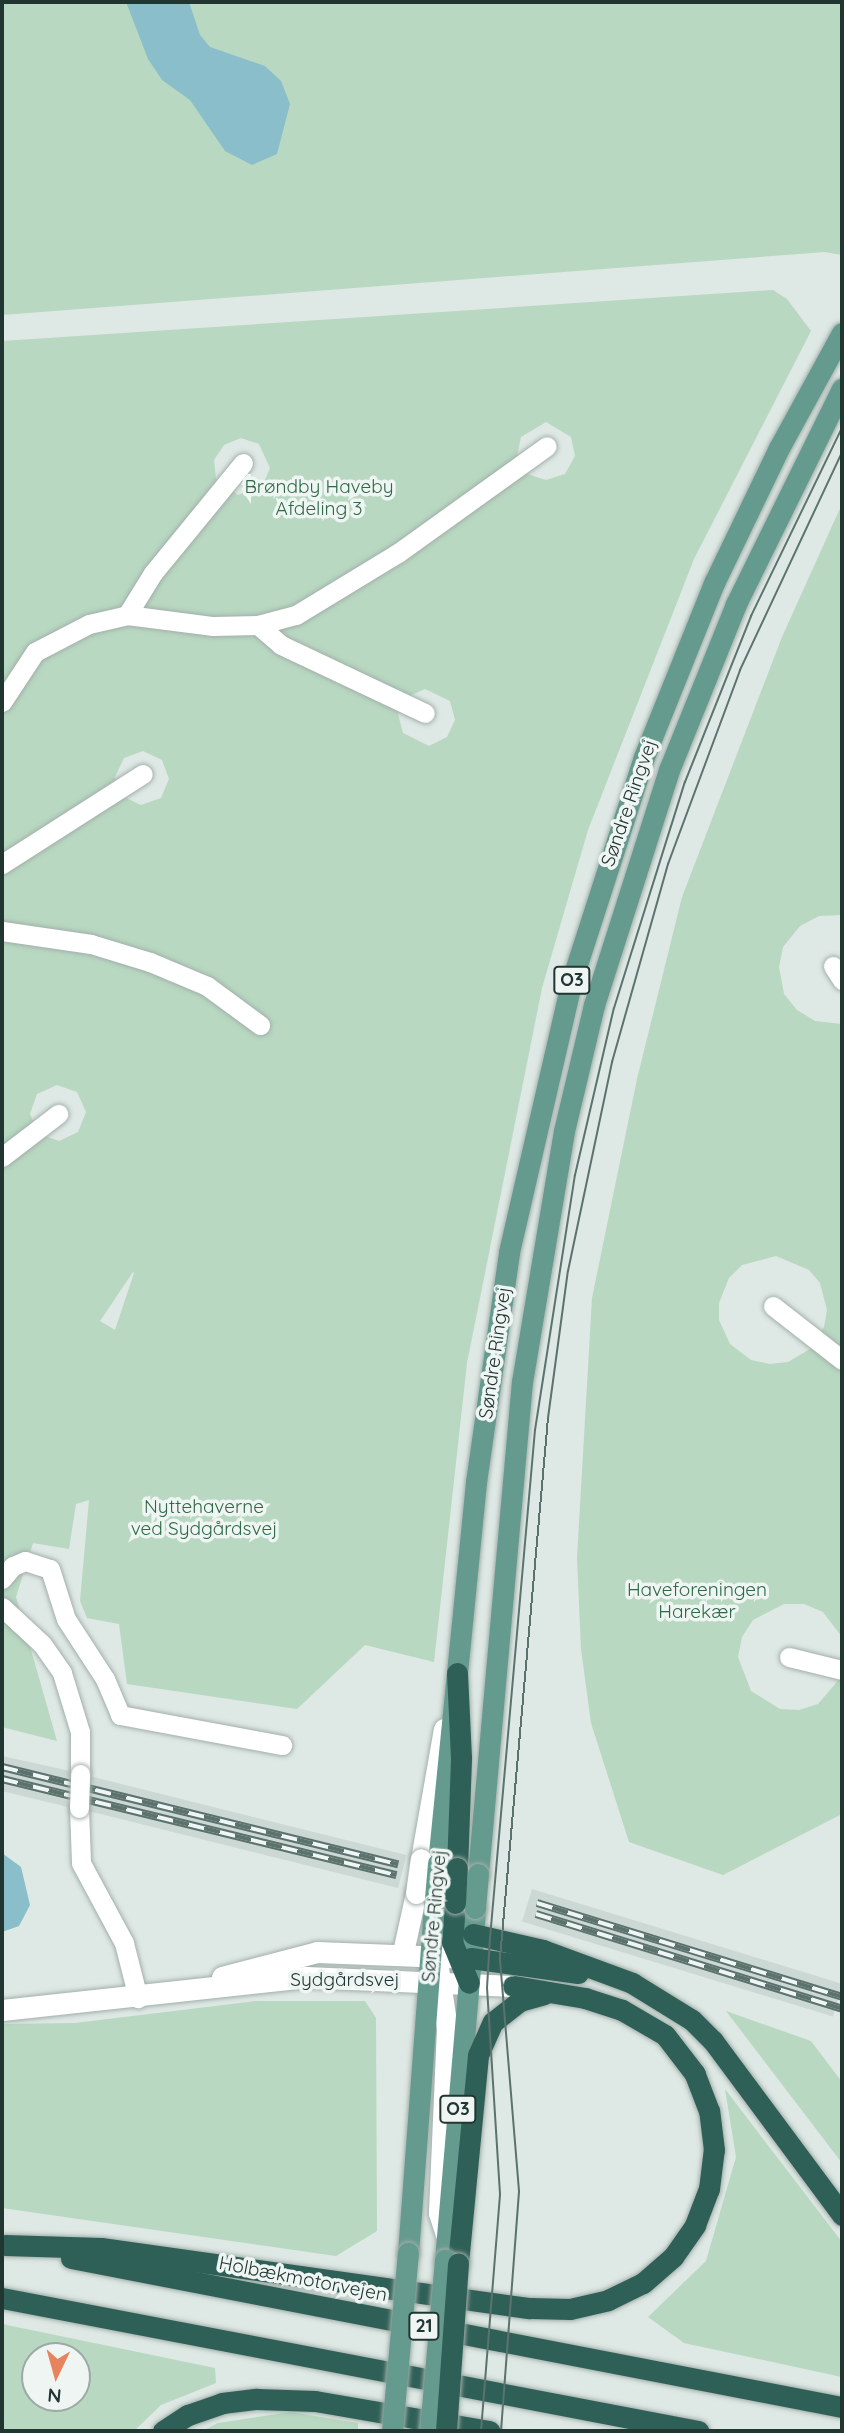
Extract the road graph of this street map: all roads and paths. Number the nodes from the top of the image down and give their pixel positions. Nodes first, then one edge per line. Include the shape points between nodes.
1 (842, 333) edge
2 (842, 389) edge
3 (547, 446) dead end
4 (243, 463) dead end
5 (127, 615) junction
6 (258, 625) junction
7 (7, 675) edge
8 (2, 702) edge
9 (425, 713) dead end
10 (143, 774) dead end
11 (2, 864) edge
12 (2, 931) edge
13 (260, 1025) dead end
14 (58, 1114) dead end
15 (2, 1157) edge
16 (773, 1306) dead end
17 (842, 1360) edge
18 (2, 1579) edge
19 (2, 1607) edge
20 (789, 1657) dead end
21 (842, 1670) edge
22 (457, 1673) junction
23 (282, 1745) dead end
24 (439, 1863) junction
25 (445, 1900) junction
26 (473, 1934) junction
27 (403, 1952) junction
28 (430, 1954) junction
29 (463, 1957) junction
30 (435, 1981) junction
31 (469, 1983) junction
32 (632, 1983) junction
33 (513, 1986) joint
34 (176, 1990) junction
35 (544, 1994) junction
36 (138, 1998) junction
37 (2, 2010) edge
38 (842, 2215) edge
39 (447, 2235) junction
40 (3, 2245) edge
41 (452, 2262) junction
42 (2, 2298) edge
43 (842, 2406) edge
44 (163, 2431) edge
45 (392, 2431) edge
46 (430, 2431) edge
47 (446, 2431) edge
48 (489, 2431) edge
49 (698, 2431) edge

1 - 22 main road, Søndre Ringvej / O3 via 779,448 709,595 639,769 571,983 509,1252 476,1482
2 - 25 main road, Søndre Ringvej / O3, bridge via 736,604 674,757 591,1017 542,1242 522,1382 478,1874
3 - 6 street via 328,599 296,615
4 - 5 street via 153,573
5 - 6 street via 213,626
5 - 7 street via 59,637
6 - 9 street via 281,645
7 - 8 street
10 - 11 street
12 - 13 street via 91,944 150,962 207,986
14 - 15 street
16 - 17 street
18 - 23 street via 25,1561 50,1569 66,1619 105,1679 120,1715
19 - 36 street, bridge via 41,1644 62,1673 80,1732 81,1863 124,1943
20 - 21 street
22 - 24 street
22 - 24 highway via 461,1758
24 - 25 highway, bridge
24 - 25 street, bridge
25 - 26 main road, Søndre Ringvej / O3
25 - 27 street
25 - 28 main road, Søndre Ringvej / O3
25 - 29 highway
26 - 29 main road, Søndre Ringvej / O3
26 - 32 highway via 543,1950
27 - 28 street, Sydgårdsvej
27 - 34 street, Sydgårdsvej via 346,1950 297,1955
28 - 29 street, Sydgårdsvej
28 - 30 main road, Søndre Ringvej / O3
29 - 31 main road, Søndre Ringvej / O3
29 - 32 highway
30 - 31 street, Sydgårdsvej
30 - 34 street, Sydgårdsvej via 306,1977
30 - 39 street via 447,2028 439,2213
30 - 45 main road, Søndre Ringvej / O3, bridge
31 - 33 street, Sydgårdsvej
31 - 39 main road, Søndre Ringvej / O3
32 - 38 highway via 683,2014 713,2041
33 - 35 highway
34 - 36 street, Sydgårdsvej
35 - 40 highway via 603,2002 665,2035 695,2074 709,2111 713,2163 695,2225 673,2257 643,2283 608,2300 570,2309 530,2308 101,2248
35 - 41 highway via 520,2001 493,2022 478,2055
36 - 37 street, Sydgårdsvej
39 - 41 main road, Søndre Ringvej / O3
40 - 43 highway, Holbækmotorvejen / 21
41 - 46 main road, Søndre Ringvej / O3, bridge
41 - 47 highway, bridge
42 - 49 highway
44 - 48 highway via 210,2407 257,2399 315,2401

